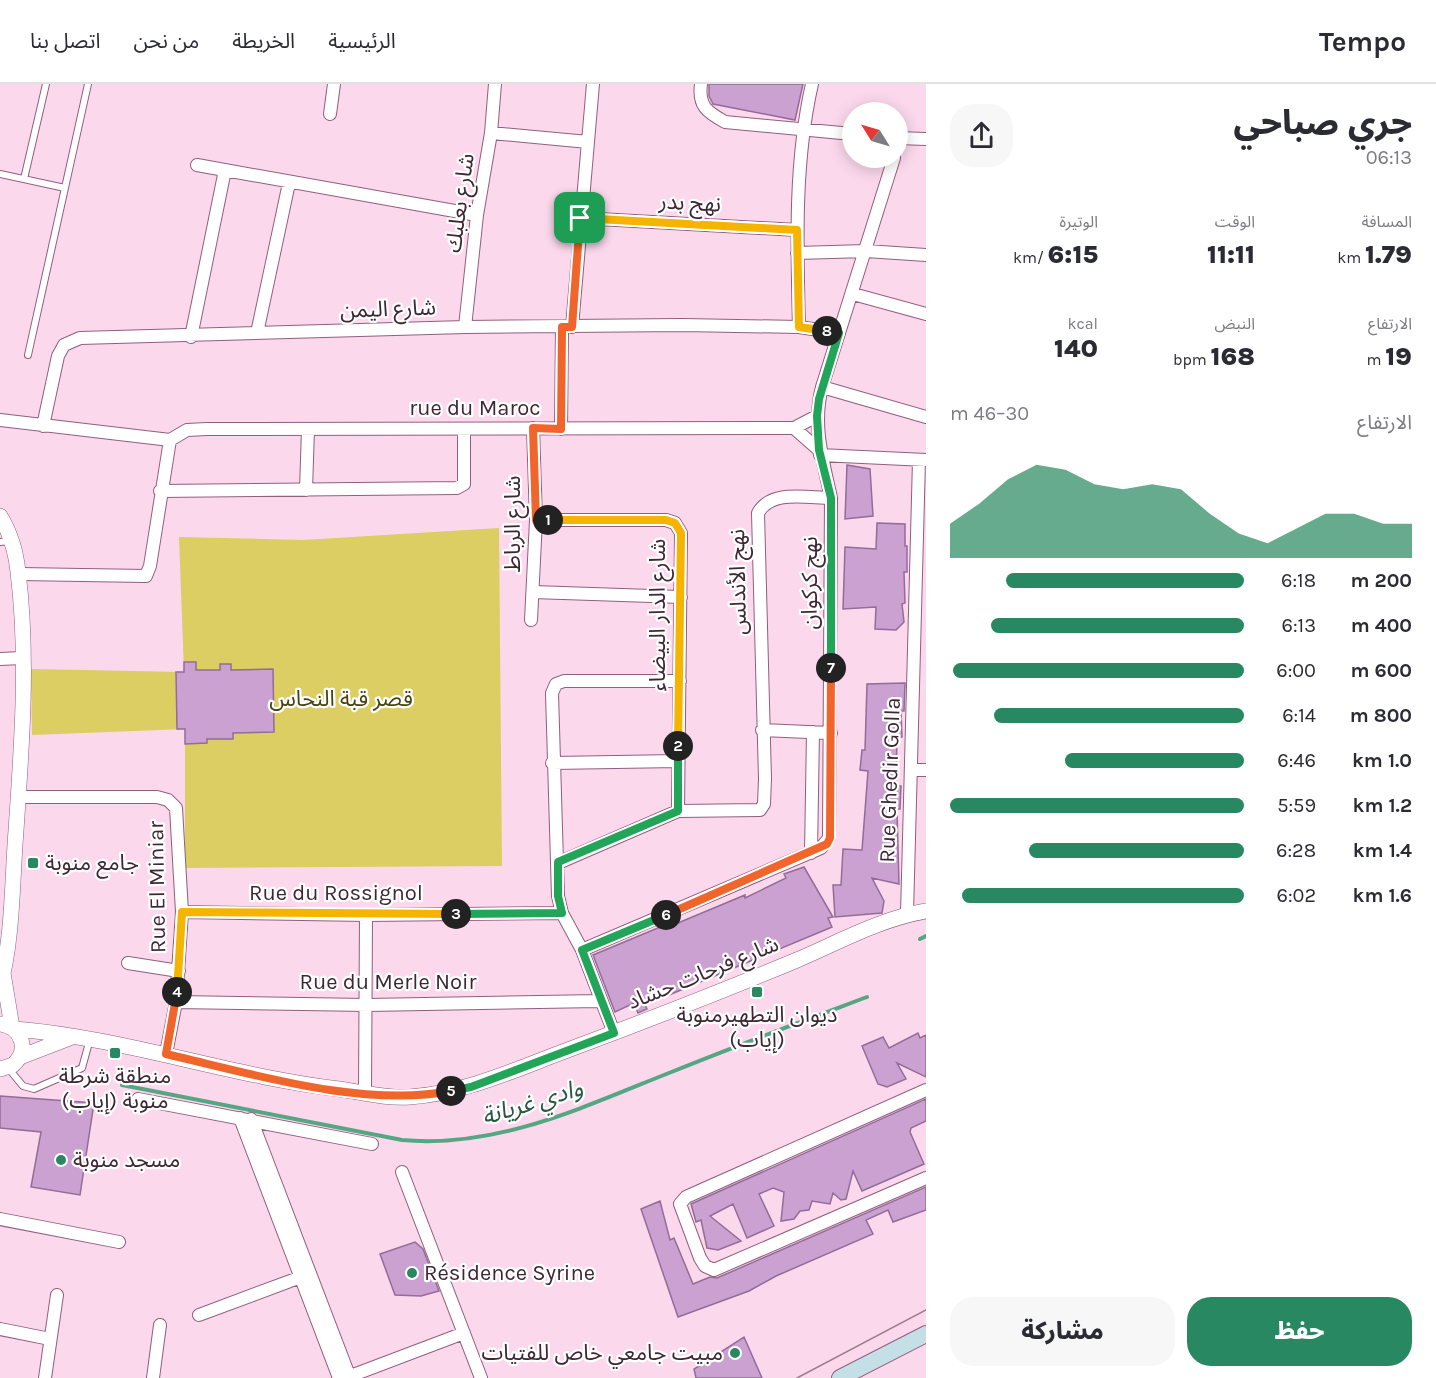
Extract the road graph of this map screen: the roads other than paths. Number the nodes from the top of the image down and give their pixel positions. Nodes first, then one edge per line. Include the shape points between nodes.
1 (45, 84) edge
2 (88, 84) edge
3 (334, 84) edge
4 (495, 84) edge
5 (593, 84) edge
6 (701, 84) edge
7 (812, 84) edge
8 (330, 114) dead end
9 (802, 128) junction
10 (492, 133) junction
11 (842, 133) edge
12 (926, 139) edge
13 (908, 140) edge
14 (588, 142) junction
15 (197, 165) dead end
16 (891, 168) edge
17 (225, 170) junction
18 (0, 174) edge
19 (24, 179) junction
20 (289, 183) junction
21 (65, 188) junction
22 (477, 215) junction
23 (580, 218) junction
24 (797, 230) junction
25 (866, 251) junction
26 (797, 253) junction
27 (926, 255) edge
28 (853, 294) junction
29 (926, 314) edge
30 (465, 327) junction
31 (567, 327) junction
32 (799, 327) junction
33 (257, 333) junction
34 (839, 333) junction
35 (191, 337) junction
36 (28, 355) dead end
37 (822, 387) junction
38 (817, 416) junction
39 (926, 417) edge
40 (0, 420) edge
41 (43, 426) junction
42 (533, 428) junction
43 (794, 428) junction
44 (308, 429) junction
45 (464, 429) junction
46 (561, 429) junction
47 (170, 440) junction
48 (819, 452) junction
49 (923, 460) edge
50 (306, 490) junction
51 (160, 491) junction
52 (831, 498) junction
53 (0, 516) edge
54 (536, 520) junction
55 (6, 542) edge
56 (19, 574) junction
57 (533, 592) junction
58 (681, 597) junction
59 (531, 620) dead end
60 (921, 646) edge
61 (22, 658) junction
62 (0, 659) edge
63 (680, 681) junction
64 (762, 730) junction
65 (813, 732) junction
66 (831, 733) junction
67 (678, 761) junction
68 (552, 763) junction
69 (912, 770) junction
70 (926, 770) edge
71 (18, 797) junction
72 (678, 811) junction
73 (811, 852) junction
74 (558, 862) junction
75 (6, 894) edge
76 (182, 912) junction
77 (926, 912) edge
78 (562, 913) junction
79 (907, 914) junction
80 (366, 915) junction
81 (582, 950) junction
82 (128, 963) dead end
83 (179, 971) junction
84 (2, 979) edge
85 (599, 1001) junction
86 (176, 1002) junction
87 (367, 1005) junction
88 (9, 1027) edge
89 (614, 1033) junction
90 (72, 1037) junction
91 (90, 1038) junction
92 (166, 1054) junction
93 (20, 1057) junction
94 (4, 1068) edge
95 (926, 1090) edge
96 (365, 1092) junction
97 (138, 1099) dead end
98 (245, 1118) junction
99 (372, 1144) dead end
100 (402, 1172) dead end
101 (926, 1178) edge
102 (0, 1218) edge
103 (119, 1242) dead end
104 (301, 1277) junction
105 (57, 1295) dead end
106 (199, 1315) dead end
107 (160, 1325) dead end
108 (0, 1329) edge
109 (464, 1333) junction
110 (926, 1334) edge
111 (50, 1339) junction
112 (45, 1378) edge
113 (153, 1378) edge
114 (346, 1378) edge
115 (481, 1378) edge
116 (840, 1378) edge

1 - 19 lane
2 - 21 lane
3 - 8 street
4 - 10 street, شارع بعلبك
5 - 14 street
6 - 9 street via 700,103 725,122
7 - 9 street
9 - 11 street
9 - 24 street
10 - 14 street
10 - 22 street, شارع بعلبك
12 - 13 street
14 - 23 street
15 - 17 street
16 - 25 street
17 - 20 street
17 - 35 street
18 - 19 lane
19 - 21 lane
20 - 22 street
20 - 33 street
21 - 36 lane
22 - 30 street, شارع بعلبك
23 - 24 street, نهج بدر
23 - 31 street
24 - 26 street
25 - 26 street
25 - 27 street
25 - 28 street
26 - 32 street
28 - 29 street
28 - 34 street
30 - 31 street, شارع اليمن
30 - 33 street, شارع اليمن
31 - 32 street, شارع اليمن
31 - 46 street
32 - 34 street, شارع اليمن
33 - 35 street, شارع اليمن
34 - 37 street
35 - 41 street, شارع اليمن via 80,338 64,345 58,356
37 - 38 street
37 - 39 street
38 - 43 street, rue du Maroc
38 - 48 street
40 - 41 street
41 - 47 street
42 - 45 street, rue du Maroc
42 - 46 street, rue du Maroc
42 - 54 street, شارع الرباط
43 - 46 street, rue du Maroc
43 - 48 street
44 - 45 street, rue du Maroc
44 - 47 street, rue du Maroc via 197,429 181,432
44 - 50 street
45 - 50 street via 462,487
47 - 51 street
48 - 49 street
48 - 52 street, نهج كركوان
49 - 60 street, Rue Ghedir Golla
50 - 51 street
51 - 56 street via 146,576
52 - 64 street, نهج الأندلس via 775,498 764,503 758,513
52 - 66 street, نهج كركوان
53 - 55 street
54 - 57 street, شارع الرباط
54 - 58 street, شارع الدار البيضاء via 675,523 681,533
55 - 56 street
56 - 61 street
57 - 58 street
57 - 59 street, شارع الرباط
58 - 63 street, شارع الدار البيضاء
60 - 69 street, Rue Ghedir Golla
61 - 62 street
61 - 71 street
63 - 67 street, شارع الدار البيضاء
63 - 68 street via 556,684 552,693
64 - 65 street
64 - 72 street, نهج الأندلس via 765,779 760,810
65 - 66 street
65 - 73 street
66 - 73 street, نهج كركوان via 830,838 827,844
67 - 68 street
67 - 72 street, شارع الدار البيضاء
68 - 74 street
69 - 70 street
69 - 79 street, Rue Ghedir Golla
71 - 75 street
71 - 76 street, Rue El Miniar via 168,800 178,813
72 - 74 street
73 - 81 street, نهج كركوان
74 - 78 street
75 - 84 street
76 - 80 street, Rue du Rossignol
76 - 83 street, Rue El Miniar
77 - 79 street, شارع فرحات حشاد
78 - 80 street, Rue du Rossignol
78 - 81 street
79 - 89 street, شارع فرحات حشاد
80 - 87 street
81 - 85 street
82 - 83 street
83 - 86 street, Rue El Miniar
84 - 88 street
85 - 87 street, Rue du Merle Noir
85 - 89 street
86 - 87 street, Rue du Merle Noir
86 - 92 street, Rue El Miniar
87 - 96 street
88 - 90 street, شارع فرحات حشاد
88 - 93 street via 22,1042
89 - 96 street, شارع فرحات حشاد via 471,1087 407,1097
90 - 91 street, شارع فرحات حشاد
90 - 93 street, شارع فرحات حشاد
91 - 92 street, شارع فرحات حشاد
91 - 94 lane via 82,1068 34,1089 23,1086
92 - 96 street, شارع فرحات حشاد via 293,1084
93 - 94 street
95 - 101 street via 686,1197 680,1204 700,1258 714,1270
97 - 98 street
98 - 99 street
98 - 104 street
98 - 114 street
100 - 109 street
102 - 103 street
104 - 106 street
104 - 114 street
105 - 111 street
107 - 113 street
108 - 111 street
109 - 114 street
109 - 115 street
110 - 116 main road
111 - 112 street

